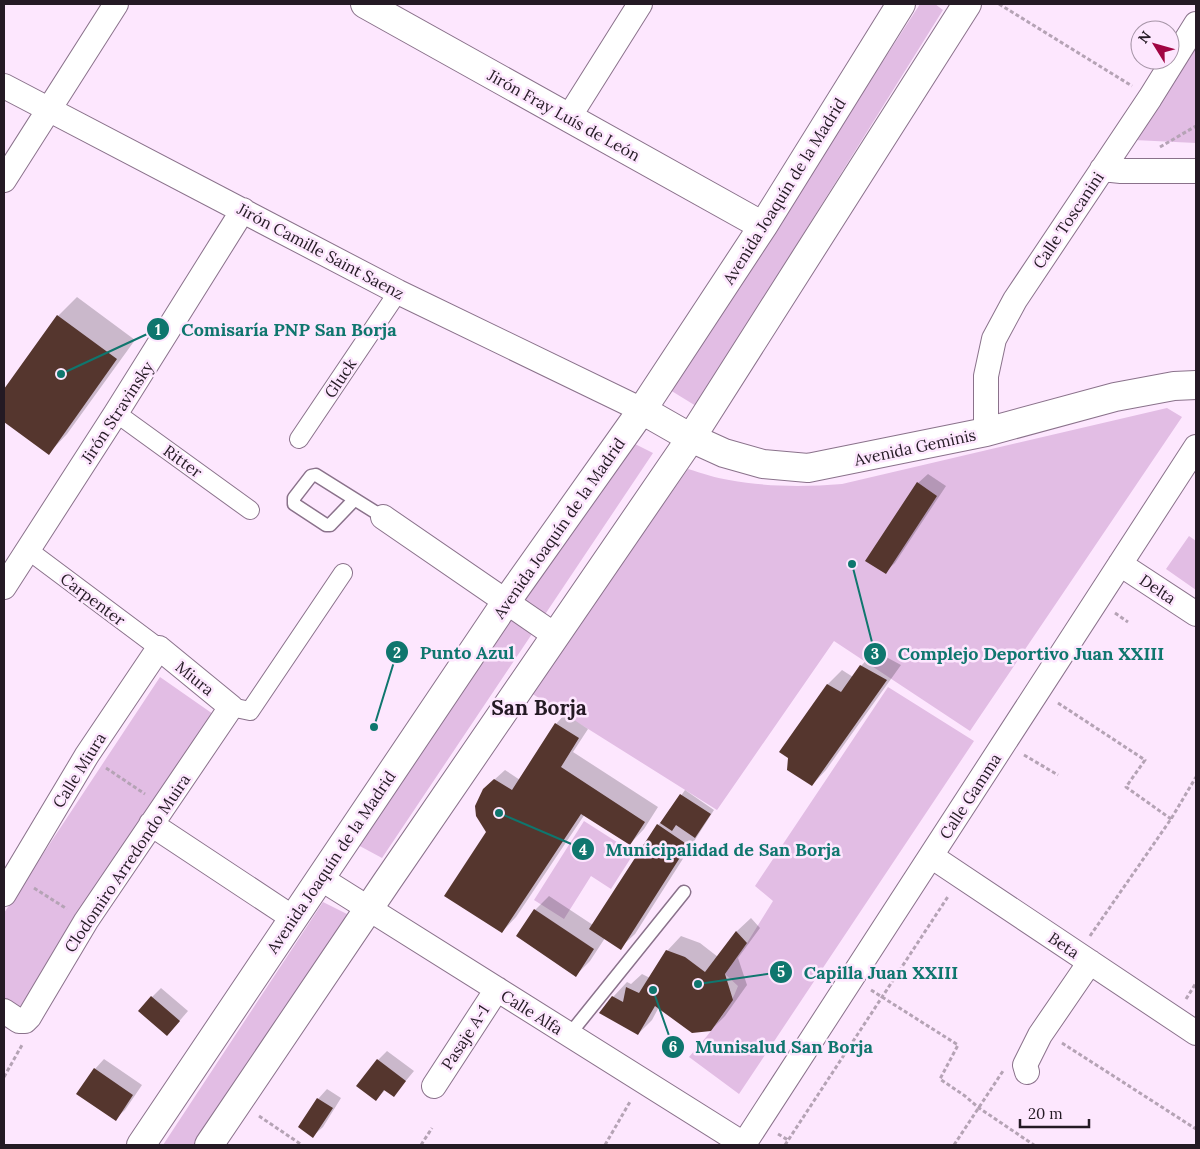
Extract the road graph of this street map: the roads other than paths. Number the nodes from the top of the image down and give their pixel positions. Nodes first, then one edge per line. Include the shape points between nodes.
1 (116, 4) edge
2 (640, 4) edge
3 (901, 4) edge
4 (964, 5) edge
5 (376, 6) edge
6 (1196, 24) edge
7 (4, 86) edge
8 (48, 111) junction
9 (569, 117) junction
10 (1102, 169) junction
11 (1196, 171) edge
12 (4, 180) edge
13 (244, 210) junction
14 (763, 226) junction
15 (398, 292) junction
16 (1196, 385) edge
17 (642, 410) junction
18 (116, 413) junction
19 (986, 432) junction
20 (691, 438) junction
21 (300, 439) dead end
22 (1196, 447) edge
23 (354, 500) junction
24 (250, 510) dead end
25 (383, 517) joint
26 (28, 550) junction
27 (1120, 564) junction
28 (343, 573) dead end
29 (4, 587) edge
30 (506, 602) junction
31 (1196, 614) edge
32 (556, 636) junction
33 (158, 648) junction
34 (231, 708) junction
35 (157, 816) junction
36 (931, 856) junction
37 (320, 878) junction
38 (9, 885) edge
39 (684, 892) dead end
40 (368, 908) junction
41 (293, 918) junction
42 (1084, 958) junction
43 (497, 990) junction
44 (14, 1016) edge
45 (1196, 1033) edge
46 (568, 1035) junction
47 (1027, 1072) dead end
48 (434, 1086) dead end
49 (141, 1145) edge
50 (209, 1145) edge
51 (744, 1145) edge

1 - 8 street
2 - 9 street
3 - 14 street, Avenida Joaquín de la Madrid
4 - 20 street
5 - 9 street, Jirón Fray Luís de León
6 - 10 street, Calle Toscanini
7 - 8 street, Jirón Camille Saint Saenz
8 - 12 street
8 - 13 street, Jirón Camille Saint Saenz
9 - 14 street, Jirón Fray Luís de León
10 - 11 street
10 - 19 street, Calle Toscanini via 1015,300 994,339 986,376
13 - 15 street, Jirón Camille Saint Saenz
13 - 18 street, Jirón Stravinsky
14 - 17 street, Avenida Joaquín de la Madrid
15 - 17 street, Jirón Camille Saint Saenz
15 - 21 street, Gluck
16 - 19 street, Avenida Geminis via 1115,397
17 - 20 street, Avenida Geminis
17 - 30 street, Avenida Joaquín de la Madrid
18 - 24 street, Ritter
18 - 26 street, Jirón Stravinsky
19 - 20 street, Avenida Geminis via 808,468 763,464 724,453
20 - 32 street
22 - 27 street, Calle Gamma
23 - 23 lane via 314,475 293,501 330,525
23 - 25 lane
25 - 30 street
26 - 29 street, Jirón Stravinsky
26 - 33 street, Carpenter
27 - 31 street, Delta
27 - 36 street, Calle Gamma
28 - 34 street via 250,711
30 - 32 street
30 - 37 street, Avenida Joaquín de la Madrid
32 - 40 street
33 - 34 street, Miura
33 - 38 street, Calle Miura via 87,755
34 - 35 street, Clodomiro Arredondo Muira
35 - 41 street
35 - 44 street, Clodomiro Arredondo Muira via 86,921 28,1017
36 - 42 street, Beta
36 - 51 street, Calle Gamma
37 - 40 street, Calle Alfa
37 - 41 street, Avenida Joaquín de la Madrid
39 - 46 lane
40 - 43 street, Calle Alfa
40 - 50 street
41 - 49 street, Avenida Joaquín de la Madrid
42 - 45 street, Beta
42 - 47 street via 1024,1065
43 - 46 street, Calle Alfa
43 - 48 street, Pasaje A-1
46 - 51 street, Calle Alfa

